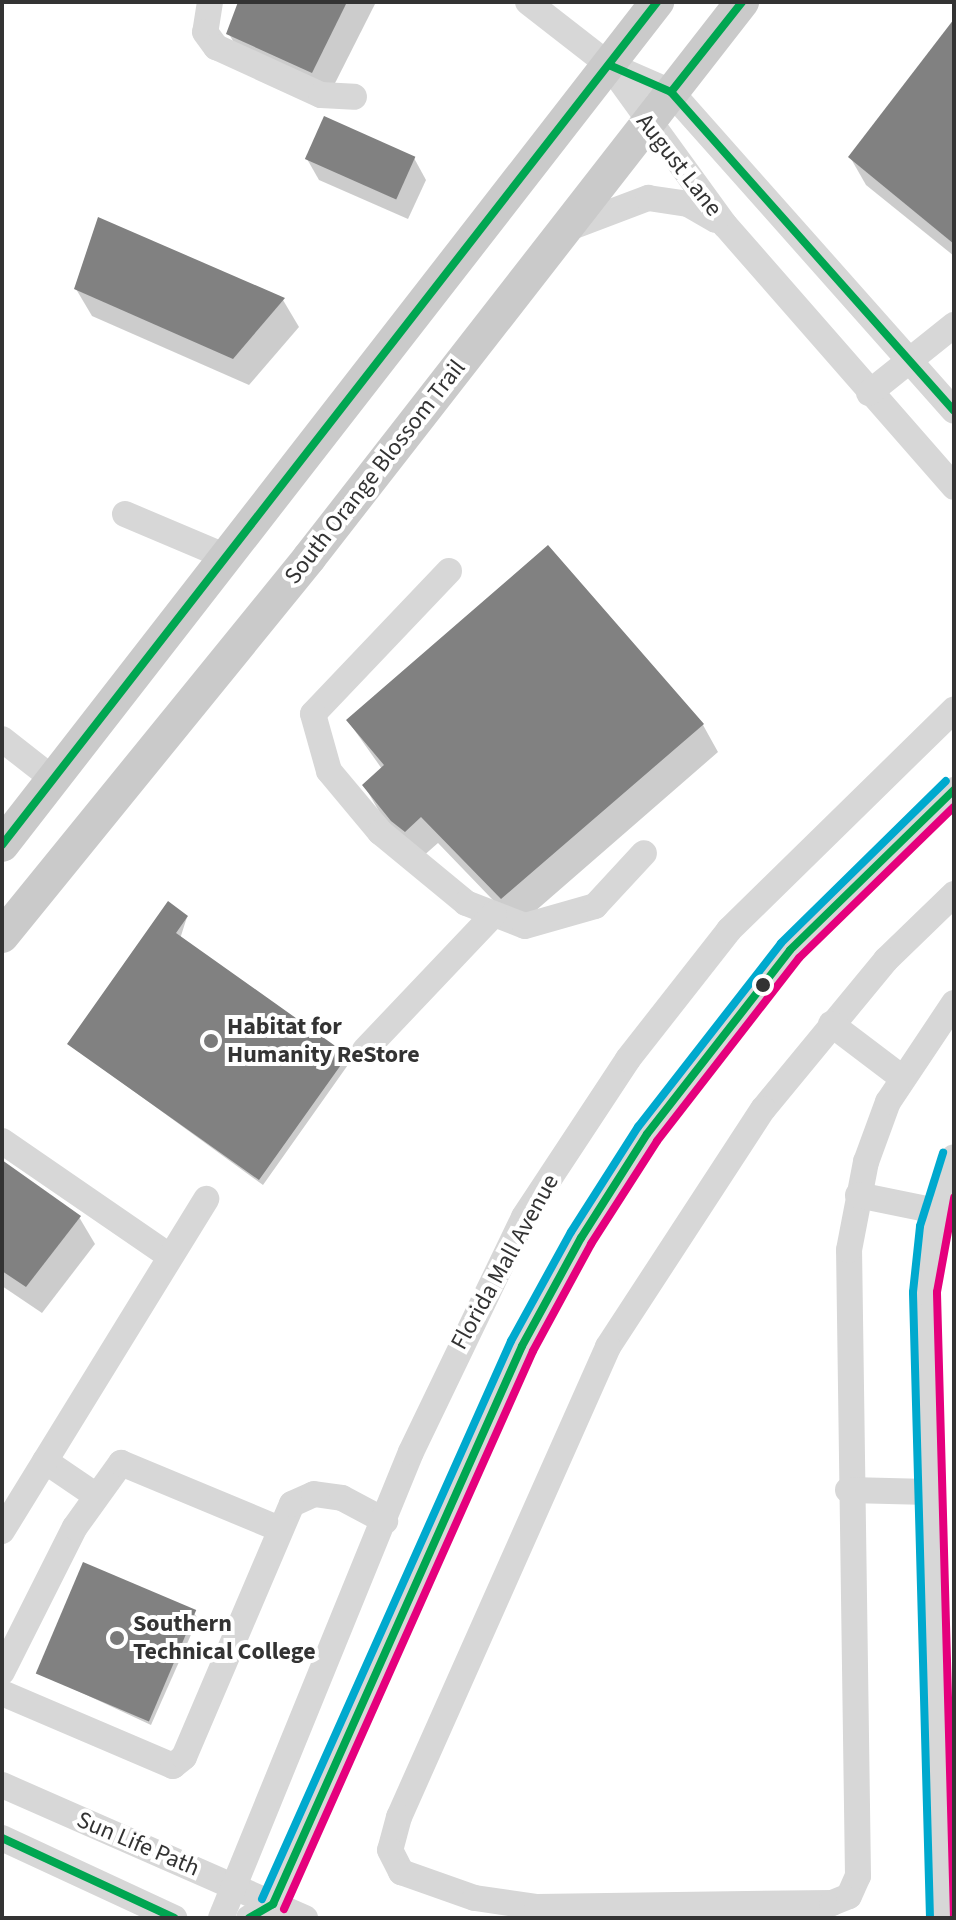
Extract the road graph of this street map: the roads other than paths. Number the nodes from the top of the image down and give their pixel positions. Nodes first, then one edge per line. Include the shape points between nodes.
1 (210, 2) edge
2 (528, 2) edge
3 (657, 2) edge
4 (742, 2) edge
5 (609, 65) junction
6 (671, 92) junction
7 (354, 97) dead end
8 (646, 125) junction
9 (725, 225) junction
10 (563, 231) junction
11 (954, 325) edge
12 (912, 362) junction
13 (869, 393) junction
14 (954, 411) edge
15 (954, 487) edge
16 (125, 514) dead end
17 (227, 557) junction
18 (449, 571) dead end
19 (954, 710) edge
20 (2, 739) edge
21 (53, 779) junction
22 (954, 790) edge
23 (2, 845) edge
24 (644, 853) dead end
25 (954, 894) edge
26 (494, 914) junction
27 (2, 936) edge
28 (954, 1003) edge
29 (831, 1024) junction
30 (365, 1050) dead end
31 (901, 1077) junction
32 (2, 1141) edge
33 (954, 1157) edge
34 (858, 1195) junction
35 (206, 1199) dead end
36 (936, 1211) junction
37 (168, 1255) junction
38 (45, 1461) junction
39 (848, 1490) junction
40 (930, 1492) junction
41 (95, 1495) junction
42 (385, 1521) junction
43 (277, 1528) junction
44 (2, 1531) edge
45 (7, 1638) edge
46 (2, 1672) edge
47 (2, 1693) edge
48 (946, 1778) edge
49 (2, 1785) edge
50 (2, 1838) edge
51 (231, 1884) junction
52 (273, 1904) junction
53 (174, 1918) edge
54 (221, 1918) edge
55 (249, 1918) edge
56 (305, 1918) edge
57 (942, 1918) edge

1 - 7 street via 205,32 216,47 321,95
2 - 5 street
3 - 5 main road
4 - 6 main road, South Orange Blossom Trail
5 - 6 street, August Lane
5 - 8 street, August Lane
5 - 17 main road
6 - 8 main road, South Orange Blossom Trail
6 - 12 street, August Lane
8 - 9 street, August Lane
8 - 10 main road, South Orange Blossom Trail
9 - 10 street via 688,204 648,198
9 - 13 street, August Lane
10 - 27 main road, South Orange Blossom Trail
11 - 12 street
12 - 13 street
12 - 14 street, August Lane
13 - 15 street, August Lane
16 - 17 street
17 - 21 main road
18 - 26 street via 313,714 329,771 380,832 466,903
19 - 42 street, Florida Mall Avenue via 729,930 628,1059 496,1268
20 - 21 street
21 - 23 main road
22 - 52 street via 790,950 647,1134 581,1238 522,1346
24 - 26 street via 595,906 525,926
25 - 29 street
26 - 30 street
28 - 31 street
29 - 31 street
29 - 39 street via 688,1214 608,1347 399,1817 393,1863 416,1879 475,1898 537,1907 832,1903 849,1896 858,1876
31 - 34 street
32 - 37 street
33 - 36 street
34 - 36 street
34 - 39 street via 847,1279
35 - 37 street
36 - 40 street via 925,1292
37 - 38 street
38 - 41 street
38 - 44 street
39 - 40 street
40 - 48 street
41 - 43 street via 121,1463
41 - 45 street
42 - 43 street via 342,1498 314,1494 292,1504
42 - 51 street, Florida Mall Avenue
43 - 47 street via 184,1757 173,1766
45 - 46 street
48 - 57 street
49 - 51 street, Sun Life Path
50 - 53 street, Sun Life Path
51 - 52 street, Sun Life Path
51 - 54 street, Florida Mall Avenue
52 - 55 street
52 - 56 street, Sun Life Path

